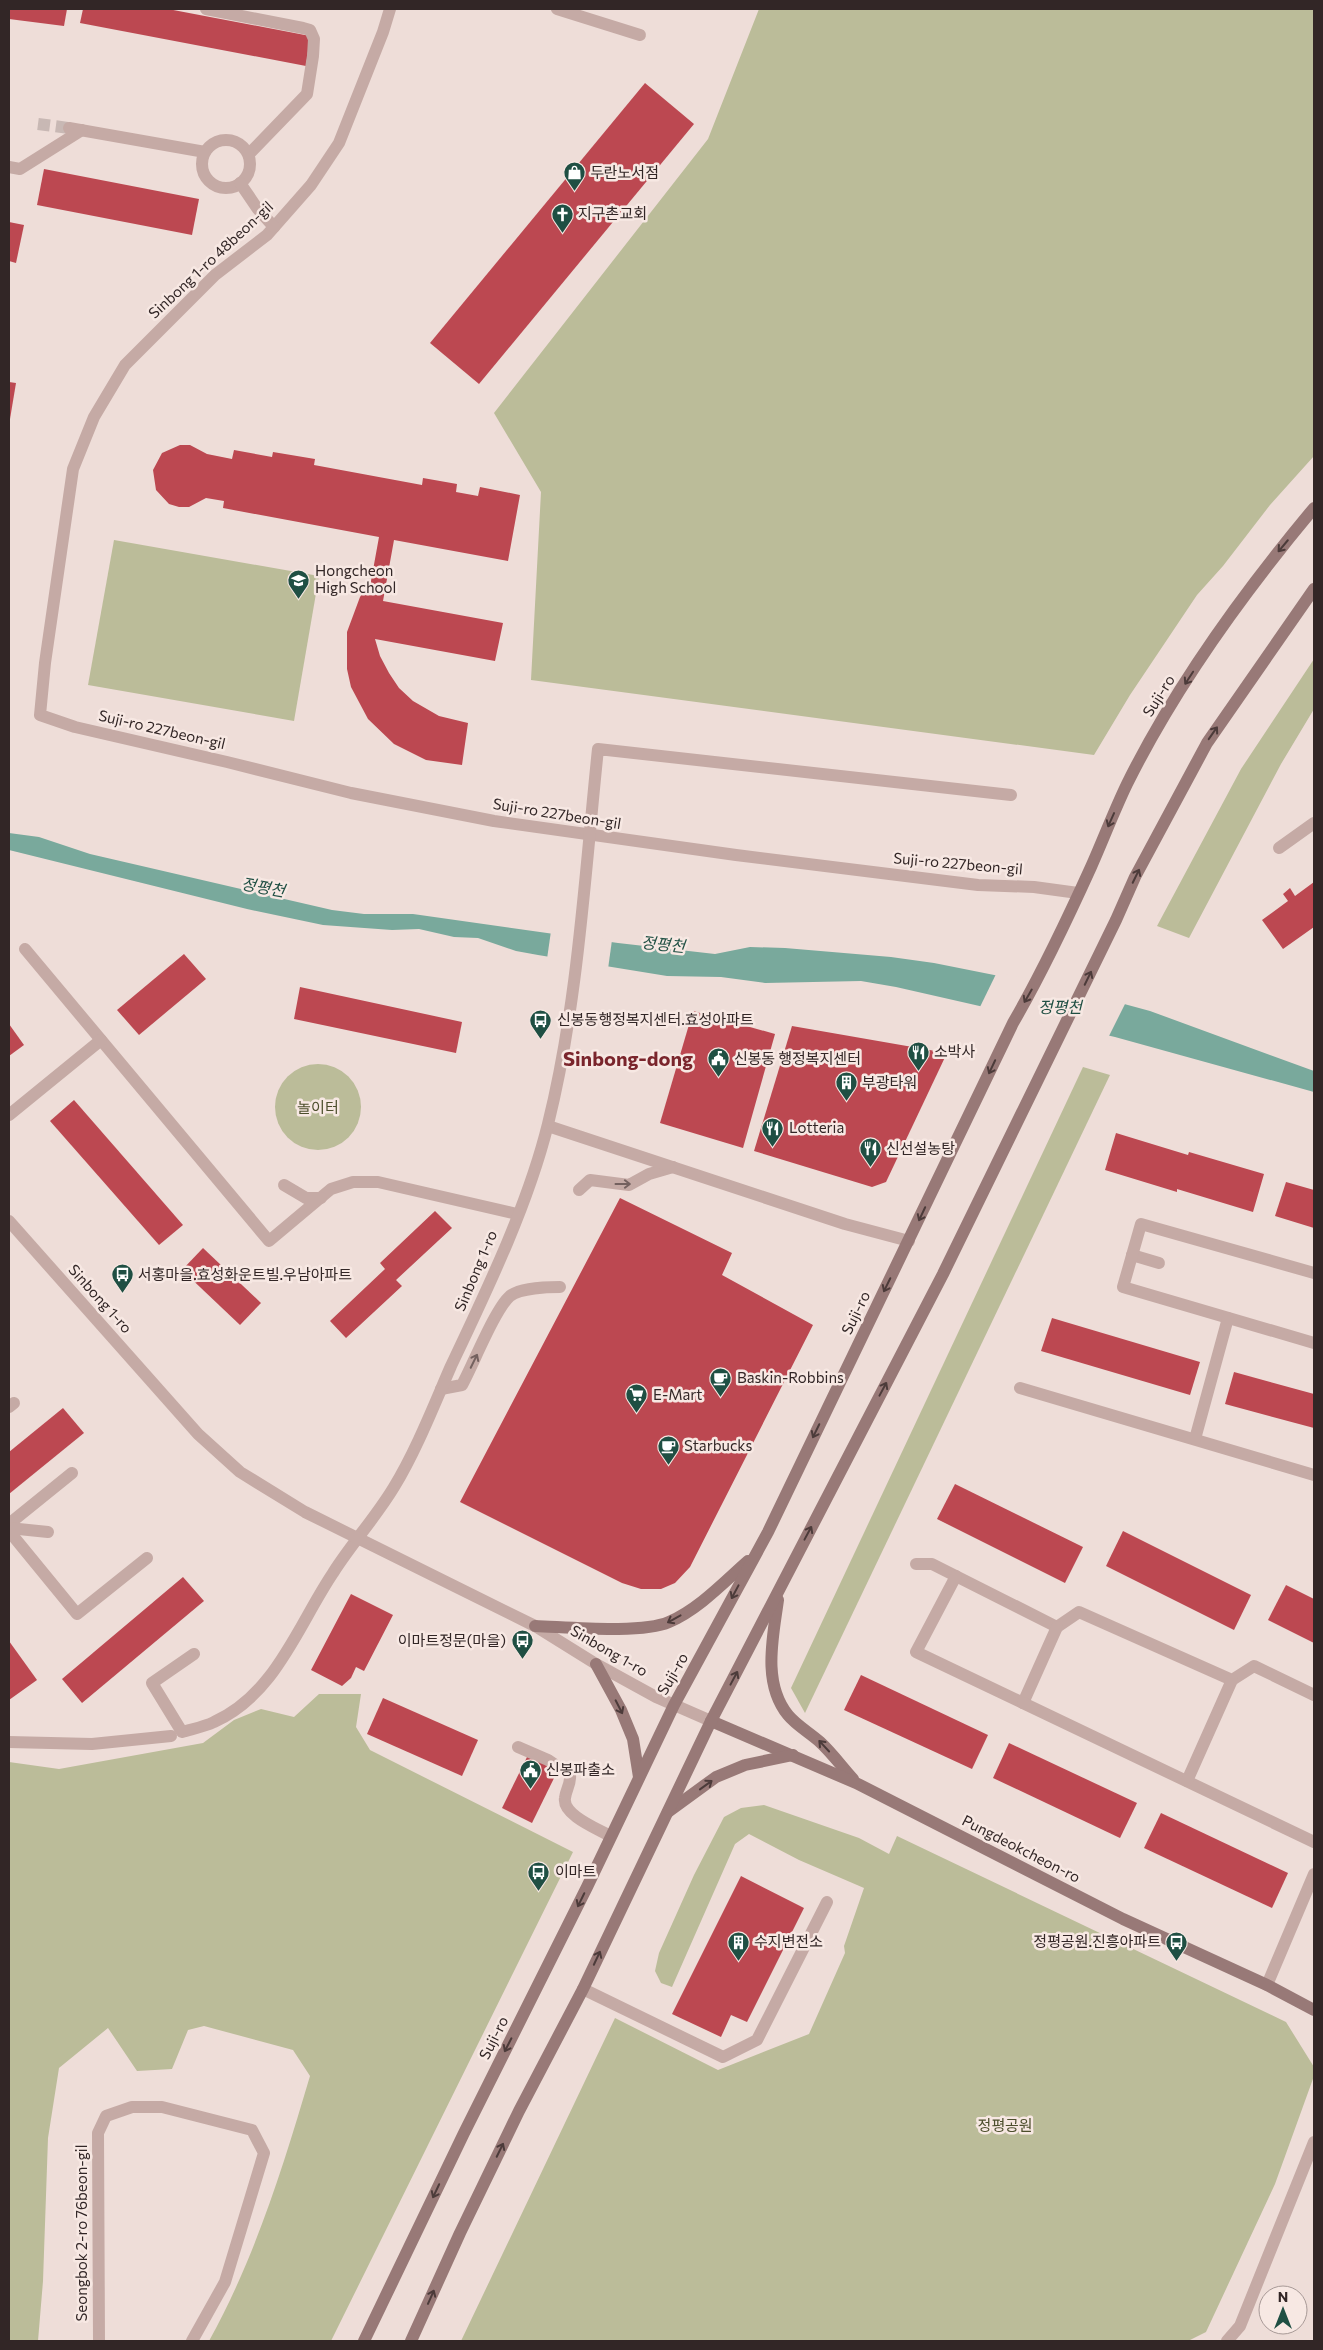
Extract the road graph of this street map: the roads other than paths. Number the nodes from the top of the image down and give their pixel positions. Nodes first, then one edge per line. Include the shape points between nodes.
1 (206, 9) edge
2 (390, 9) edge
3 (557, 9) edge
4 (640, 35) dead end
5 (204, 152) junction
6 (249, 154) junction
7 (9, 167) edge
8 (240, 183) junction
9 (274, 227) junction
10 (1314, 508) edge
11 (1314, 590) edge
12 (40, 715) joint
13 (1011, 795) dead end
14 (1314, 823) edge
15 (588, 835) junction
16 (1279, 848) dead end
17 (1078, 893) junction
18 (24, 949) dead end
19 (101, 1040) junction
20 (9, 1115) edge
21 (548, 1126) junction
22 (673, 1166) junction
23 (284, 1184) dead end
24 (579, 1190) dead end
25 (321, 1198) junction
26 (517, 1214) junction
27 (9, 1221) edge
28 (909, 1241) junction
29 (1132, 1254) junction
30 (1159, 1263) dead end
31 (1314, 1273) edge
32 (560, 1287) dead end
33 (1228, 1318) junction
34 (1314, 1343) edge
35 (1020, 1388) dead end
36 (441, 1389) junction
37 (1195, 1439) junction
38 (72, 1473) dead end
39 (1314, 1475) edge
40 (9, 1526) edge
41 (9, 1532) edge
42 (48, 1532) dead end
43 (358, 1540) junction
44 (754, 1556) junction
45 (147, 1558) dead end
46 (916, 1564) dead end
47 (956, 1576) junction
48 (779, 1589) junction
49 (535, 1626) junction
50 (1057, 1627) junction
51 (194, 1654) dead end
52 (596, 1664) junction
53 (1232, 1680) junction
54 (1314, 1695) edge
55 (674, 1704) junction
56 (1023, 1704) junction
57 (711, 1721) junction
58 (171, 1736) dead end
59 (9, 1742) edge
60 (518, 1747) dead end
61 (793, 1756) junction
62 (639, 1777) junction
63 (1187, 1781) junction
64 (856, 1783) junction
65 (666, 1814) junction
66 (610, 1836) junction
67 (1314, 1842) edge
68 (1314, 1874) edge
69 (826, 1902) dead end
70 (1267, 1984) junction
71 (583, 1989) junction
72 (1314, 2010) edge
73 (1314, 2142) edge
74 (99, 2341) edge
75 (192, 2341) edge
76 (364, 2341) edge
77 (411, 2341) edge
78 (1227, 2341) edge

1 - 6 street via 303,28 310,30 314,38 307,94
2 - 9 street, Sinbong 1-ro 48beon-gil via 339,143 310,185
3 - 4 street
5 - 6 street via 216,141 224,139 239,143
5 - 7 street via 76,129 20,169
5 - 8 street via 202,167 210,182 225,188
6 - 8 street via 250,170
8 - 9 street
9 - 12 street, Sinbong 1-ro 48beon-gil via 215,275 125,365 94,418 73,469
10 -> 17 main road, Suji-ro via 1275,555 1198,663 1160,724 1127,785
48 -> 11 main road via 943,1274 1135,877 1207,743
12 - 15 street, Suji-ro 227beon-gil via 75,727 352,793 494,821
13 - 15 street via 598,749
14 - 16 street
15 - 17 street, Suji-ro 227beon-gil via 978,885
15 - 21 street, Sinbong 1-ro via 571,995
17 -> 28 main road, Suji-ro
18 - 19 street
19 - 20 street
19 - 25 street via 269,1241
21 - 22 street
21 - 26 street, Sinbong 1-ro
24 -> 22 street via 590,1180 629,1185
22 - 28 street via 845,1224
23 - 25 street via 306,1198
25 - 26 street via 342,1184 378,1182
26 - 36 street, Sinbong 1-ro
27 - 43 street, Sinbong 1-ro via 219,1454 264,1489
28 -> 44 main road, Suji-ro
29 - 30 street
29 - 31 street via 1141,1224
29 - 33 street via 1123,1288
36 -> 32 street via 462,1385 500,1309 511,1294
33 - 34 street
33 - 37 street
35 - 37 street
36 - 43 street, Sinbong 1-ro via 395,1485
37 - 39 street
38 - 40 street
40 - 42 street
41 - 45 street via 77,1614
43 - 49 street, Sinbong 1-ro
43 - 51 street, Sinbong 1-ro via 333,1573 270,1678 214,1722 182,1732 152,1683
44 -> 49 main road via 693,1607 669,1622 624,1628
44 -> 55 main road, Suji-ro
46 - 47 street via 932,1564
47 - 50 street
47 - 56 street via 916,1652
57 -> 48 main road
64 -> 48 main road via 821,1743 788,1715 775,1690 772,1641
49 - 52 street, Sinbong 1-ro
50 - 53 street via 1079,1612
50 - 56 street
52 - 55 street, Sinbong 1-ro
52 -> 62 main road via 633,1739
53 - 54 street via 1254,1666
53 - 63 street
55 - 57 street, Sinbong 1-ro
55 - 62 main road, Suji-ro
56 - 63 street
57 - 61 main road, Pungdeokcheon-ro
57 - 65 main road
58 - 59 street via 92,1744
60 - 66 street via 548,1760 570,1775 571,1782 564,1798 572,1815
61 - 64 main road, Pungdeokcheon-ro
65 -> 61 main road via 716,1777 745,1765
62 - 66 main road, Suji-ro
63 - 67 street
64 - 70 main road, Pungdeokcheon-ro via 1123,1919
71 -> 65 main road
66 -> 76 main road, Suji-ro
68 - 70 street
69 - 71 street via 757,2040 723,2057
70 - 72 main road, Pungdeokcheon-ro
77 -> 71 main road via 519,2111
73 - 78 street via 1240,2326
74 - 75 street, Seongbok 2-ro 76beon-gil via 98,2133 106,2116 132,2107 162,2107 252,2130 264,2154 225,2282

